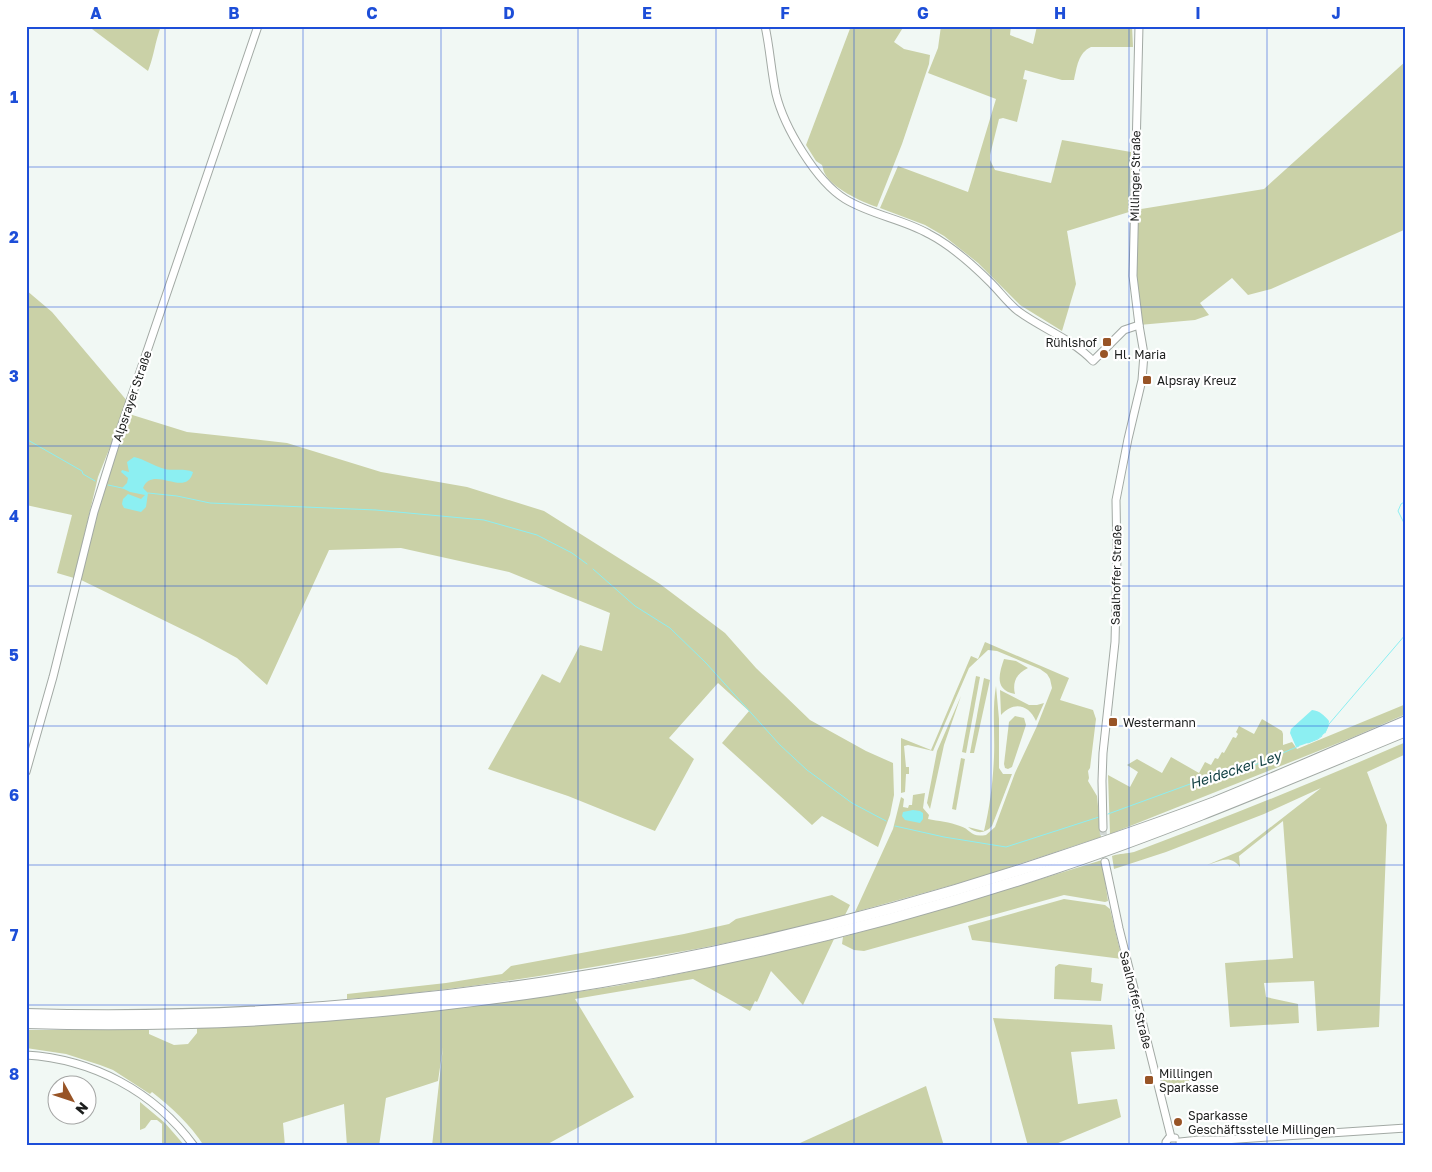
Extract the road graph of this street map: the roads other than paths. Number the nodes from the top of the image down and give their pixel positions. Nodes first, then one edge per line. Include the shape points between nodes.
1 (258, 26) edge
2 (765, 26) edge
3 (1139, 26) edge
4 (1139, 325) junction
5 (1406, 721) edge
6 (1406, 731) edge
7 (26, 772) edge
8 (1103, 828) tunnel mouth
9 (1105, 862) tunnel mouth
10 (26, 1014) edge
11 (26, 1024) edge
12 (26, 1055) edge
13 (1406, 1128) edge
14 (1171, 1137) junction
15 (1180, 1144) edge
16 (194, 1146) edge
17 (1166, 1146) edge

1 - 7 street, Alpsrayer Straße via 94,512
2 - 4 street via 783,115 803,152 829,186 846,200 941,241 972,265 1016,309 1075,344 1093,360 1124,330
3 - 4 street, Millinger Straße via 1133,276
4 - 8 street, Saalhoffer Straße via 1144,354 1142,380 1116,500 1115,633 1103,762
5 - 10 highway via 1213,802 1052,860 895,908 735,947 487,990 355,1004 189,1014
6 - 11 highway via 1213,811 1054,869 893,918 715,960 548,991 381,1011 237,1022
9 - 14 street, Saalhoffer Straße
12 - 16 street via 78,1063 106,1073 165,1114
13 - 15 street via 1199,1140
14 - 15 street
14 - 17 street

